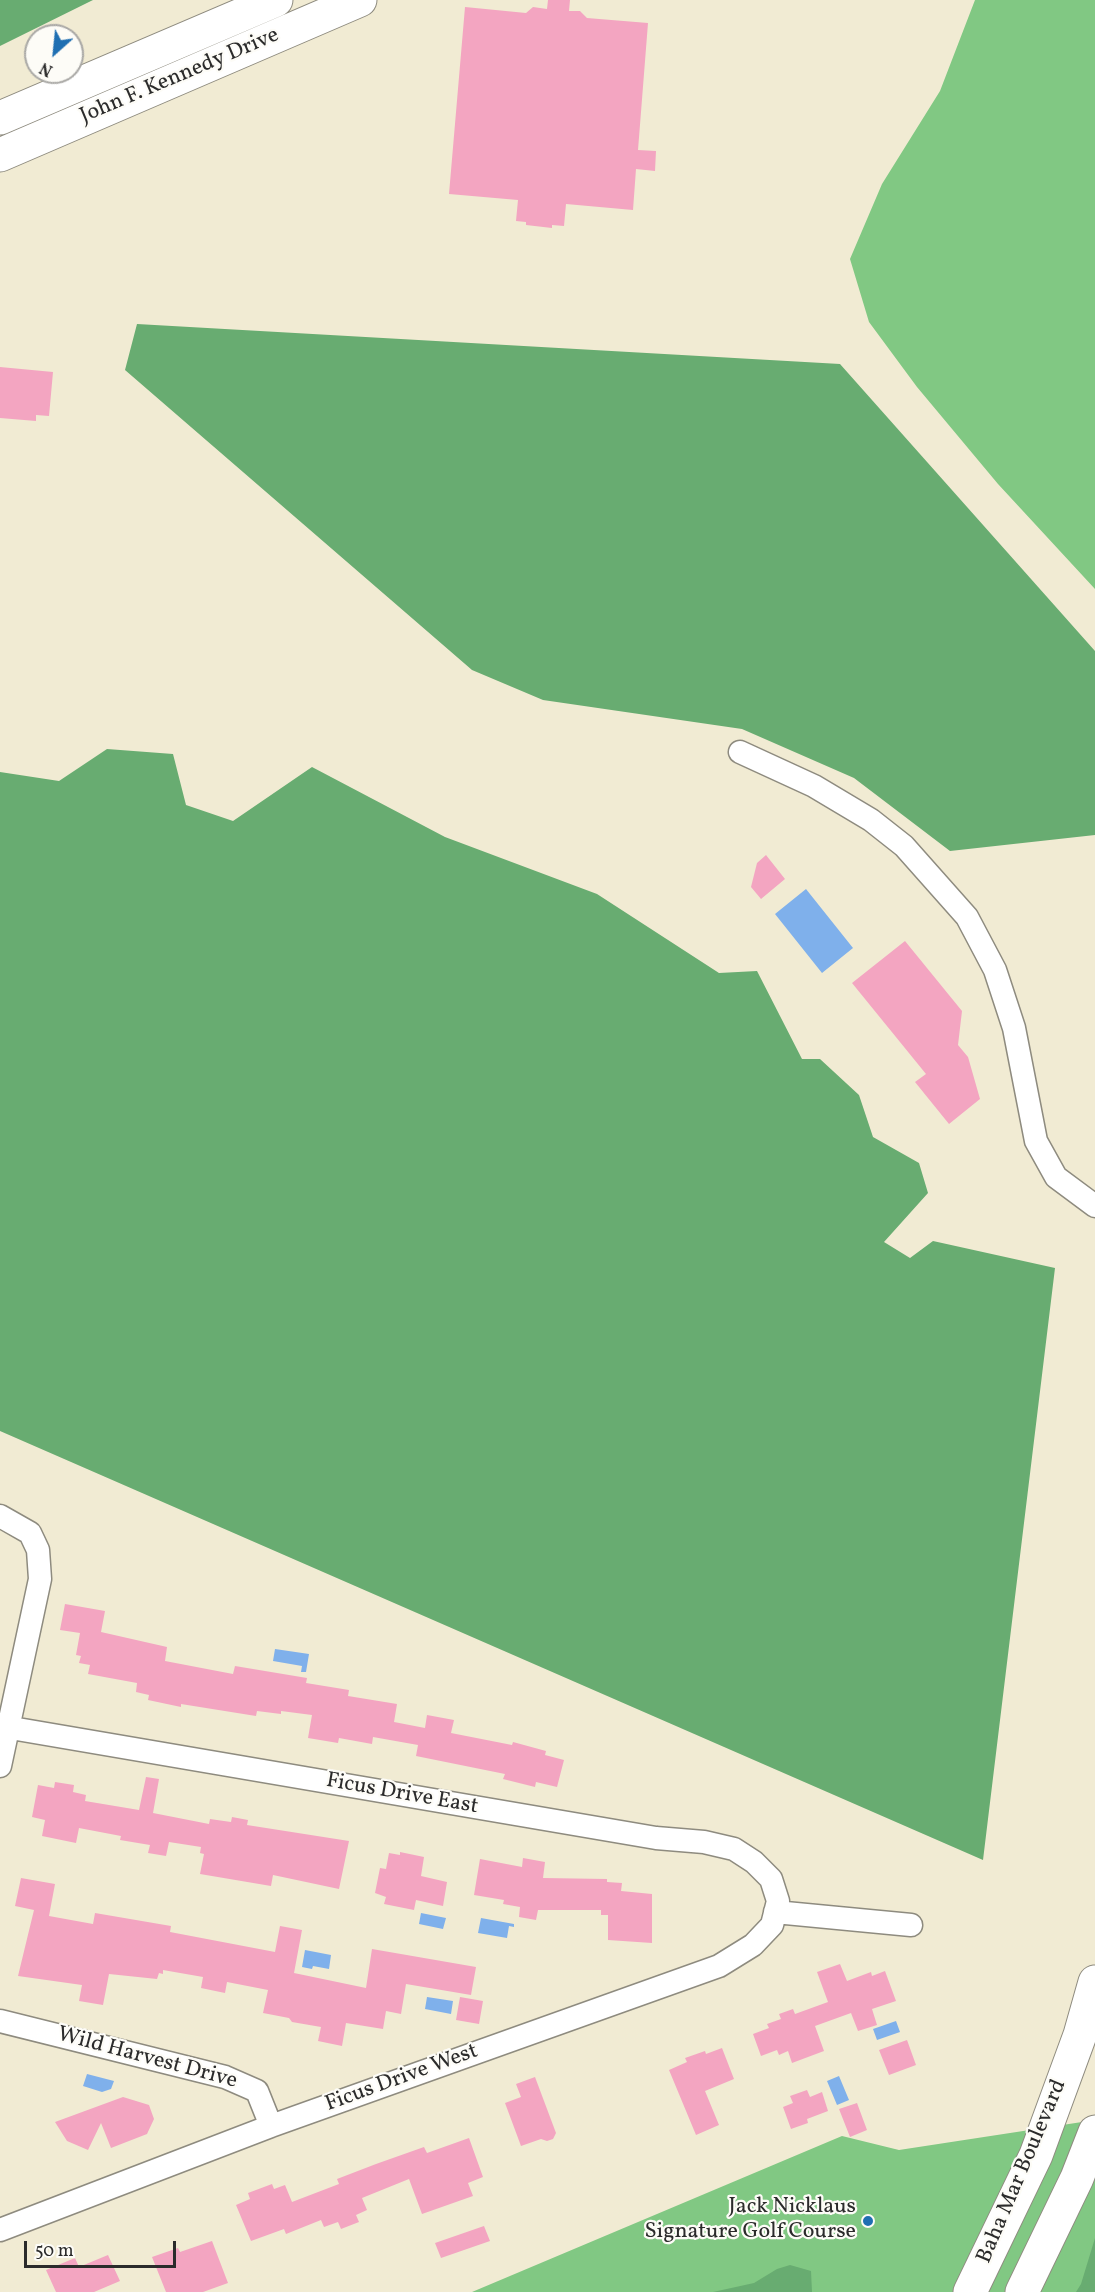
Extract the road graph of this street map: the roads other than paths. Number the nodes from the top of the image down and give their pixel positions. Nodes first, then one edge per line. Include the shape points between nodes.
1 (276, 0) edge
2 (360, 0) edge
3 (0, 118) edge
4 (0, 155) edge
5 (740, 752) dead end
6 (1095, 1185) edge
7 (1071, 1190) junction
8 (1095, 1206) edge
9 (0, 1516) edge
10 (4, 1727) edge
11 (0, 1766) edge
12 (776, 1907) junction
13 (911, 1925) dead end
14 (1095, 1982) edge
15 (0, 2020) edge
16 (270, 2126) junction
17 (1095, 2132) edge
18 (0, 2230) edge
19 (970, 2292) edge
20 (1022, 2292) edge

1 - 3 main road, John F. Kennedy Drive
2 - 4 main road, John F. Kennedy Drive
5 - 7 street via 814,786 871,820 904,846 967,917 995,970 1014,1028 1036,1141 1056,1177
6 - 7 street
7 - 8 street
9 - 10 street via 30,1533 38,1550 40,1579
10 - 11 street
10 - 12 street, Ficus Drive East via 656,1838 704,1842 734,1850 754,1862 771,1879
12 - 13 street
12 - 16 street, Ficus Drive West via 772,1926 753,1945 719,1966
14 - 19 main road, Baha Mar Boulevard via 1036,2155
15 - 16 street, Wild Harvest Drive via 225,2077 257,2091
16 - 18 street, Ficus Drive West
17 - 20 main road, Baha Mar Boulevard

